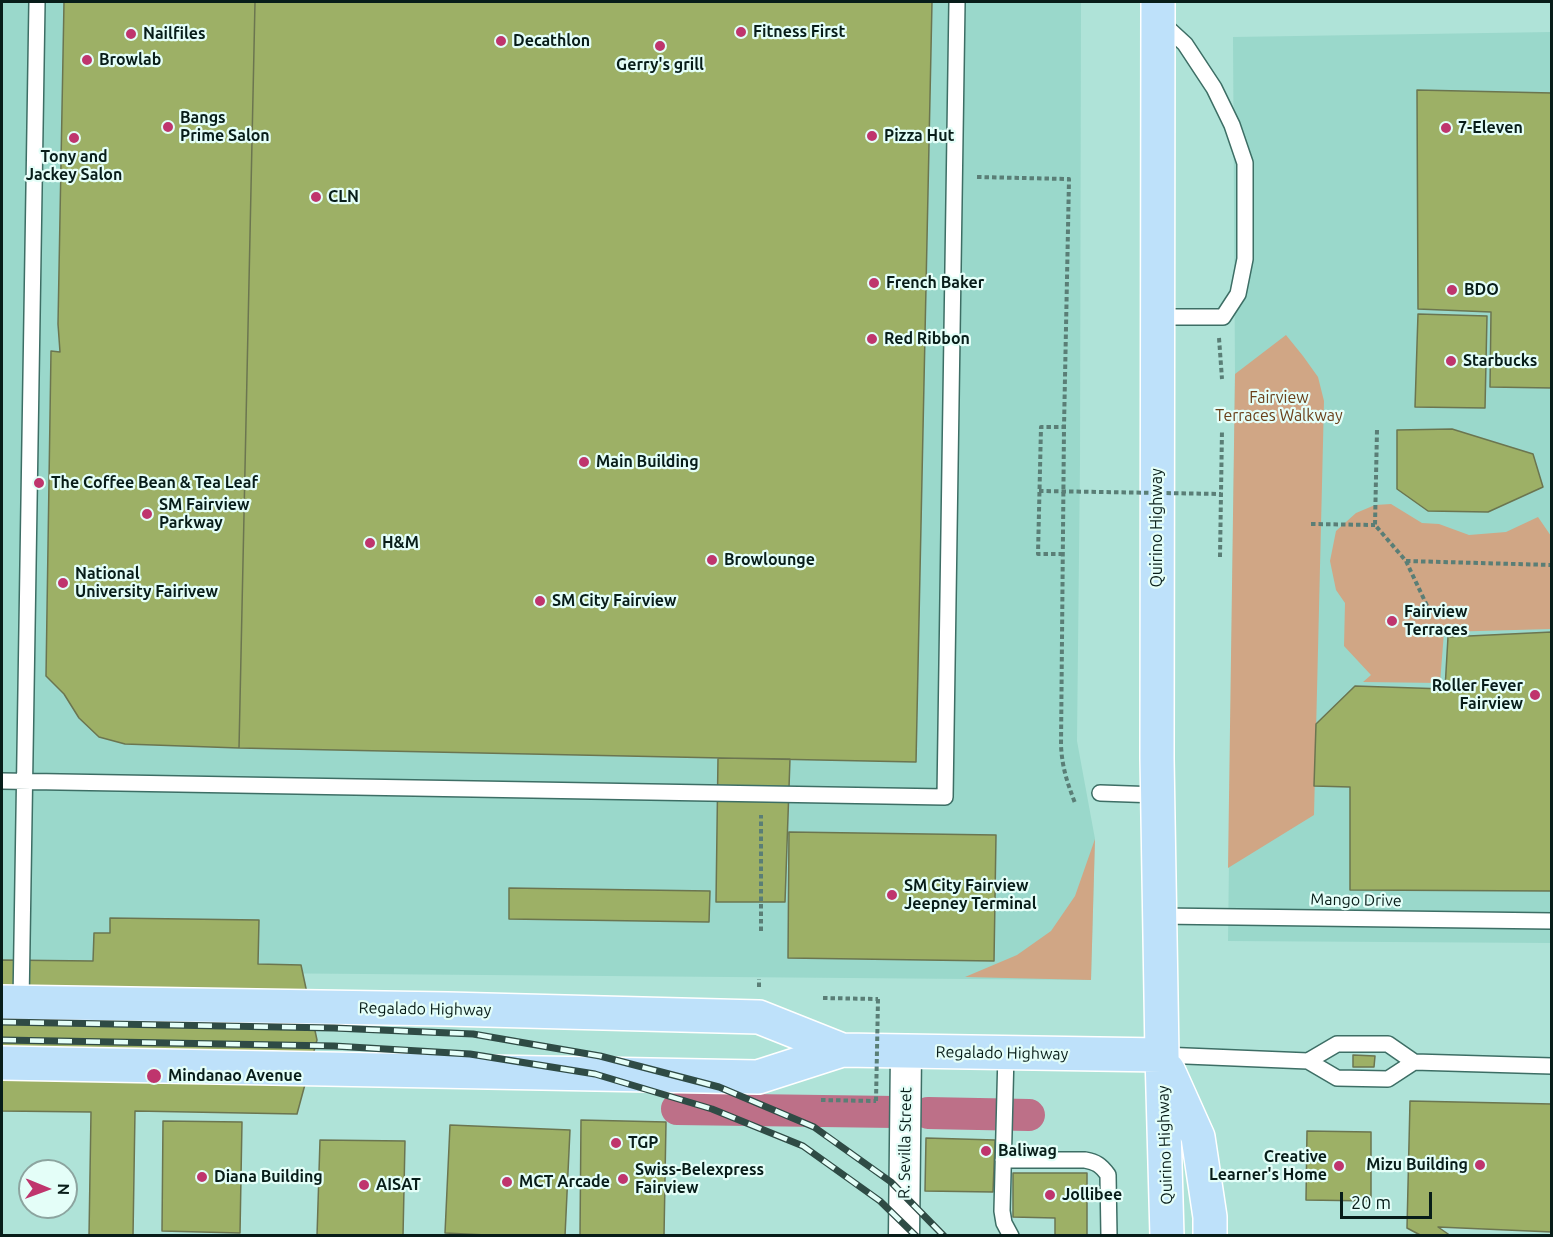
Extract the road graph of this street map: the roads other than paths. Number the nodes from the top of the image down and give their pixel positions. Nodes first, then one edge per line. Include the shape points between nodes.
1 (37, 2) edge
2 (957, 2) edge
3 (1158, 10) edge
4 (1157, 317) junction
5 (2, 781) edge
6 (25, 781) junction
7 (1100, 793) dead end
8 (1158, 795) junction
9 (1160, 916) junction
10 (1551, 921) edge
11 (11, 1003) edge
12 (842, 1050) junction
13 (906, 1051) junction
14 (1006, 1053) junction
15 (1162, 1055) junction
16 (1308, 1061) junction
17 (1414, 1062) junction
18 (2, 1063) edge
19 (1551, 1065) edge
20 (1003, 1160) junction
21 (904, 1236) edge
22 (1011, 1236) edge
23 (1109, 1236) edge
24 (1167, 1236) edge
25 (1210, 1236) edge

1 - 6 lane
2 - 6 lane via 945,797
3 - 4 main road, Quirino Highway
3 - 4 lane via 1214,88 1232,125 1245,163 1245,259 1238,294 1220,317
4 - 8 main road, Quirino Highway
5 - 6 lane
6 - 11 lane
7 - 8 lane
8 - 9 main road, Quirino Highway
9 - 10 lane, Mango Drive
9 - 15 main road, Quirino Highway
11 - 12 main road, Regalado Highway via 759,1017
12 - 13 main road, Regalado Highway
12 - 18 main road, Regalado Highway via 758,1077
13 - 14 main road, Regalado Highway
13 - 21 street, R. Sevilla Street
14 - 15 main road, Regalado Highway
14 - 20 lane
15 - 16 lane
15 - 24 main road, Quirino Highway
15 - 25 main road, Quirino Highway via 1198,1137
16 - 17 lane via 1336,1078 1388,1079
16 - 17 lane via 1337,1044 1389,1044
17 - 19 lane
20 - 22 lane via 1002,1211
20 - 23 lane via 1096,1162 1108,1175

